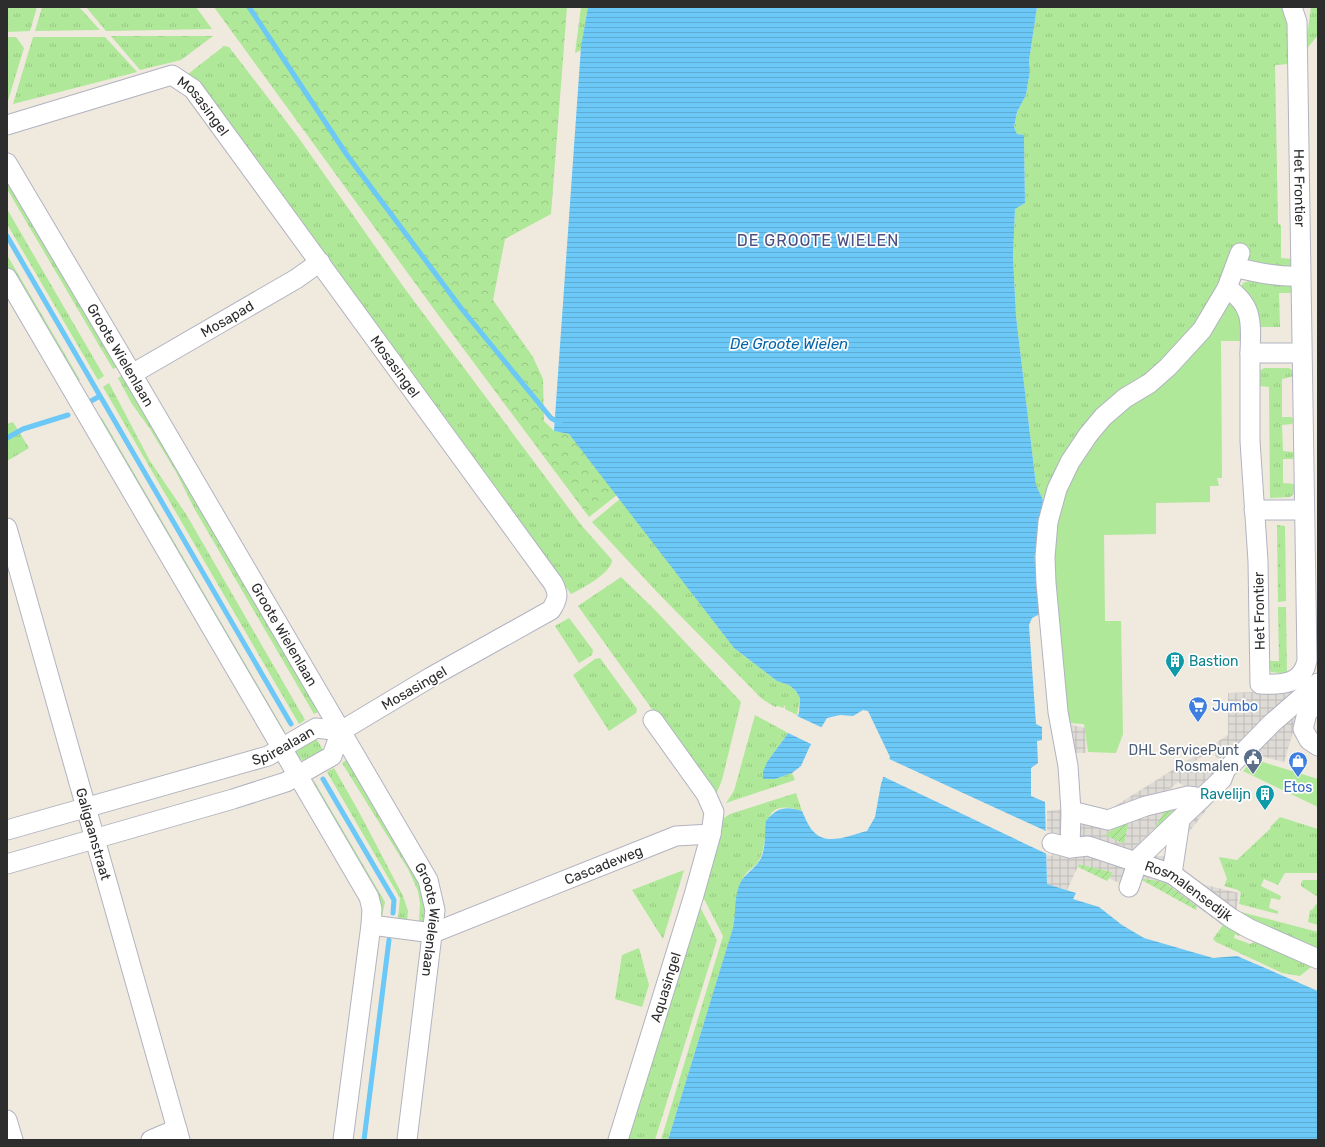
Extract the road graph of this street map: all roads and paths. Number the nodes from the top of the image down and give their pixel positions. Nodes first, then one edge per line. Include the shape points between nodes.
1 (1298, 12) edge
2 (7, 125) edge
3 (7, 163) edge
4 (320, 262) junction
5 (1300, 276) junction
6 (7, 278) edge
7 (1227, 288) junction
8 (1250, 353) junction
9 (1301, 353) junction
10 (132, 374) junction
11 (1311, 474) edge
12 (1254, 510) junction
13 (1304, 510) junction
14 (7, 528) edge
15 (1318, 683) edge
16 (1304, 698) edge
17 (653, 720) dead end
18 (341, 730) junction
19 (1318, 746) edge
20 (282, 748) junction
21 (298, 776) junction
22 (1202, 798) junction
23 (86, 809) junction
24 (1072, 811) junction
25 (1108, 820) junction
26 (1180, 820) junction
27 (7, 830) edge
28 (711, 834) junction
29 (96, 838) junction
30 (1070, 846) junction
31 (1137, 863) junction
32 (7, 864) edge
33 (1172, 874) junction
34 (1129, 887) dead end
35 (371, 925) junction
36 (433, 933) junction
37 (1318, 959) edge
38 (7, 1120) edge
39 (179, 1135) edge
40 (13, 1140) edge
41 (151, 1140) edge
42 (343, 1140) edge
43 (406, 1140) edge
44 (618, 1140) edge

1 - 5 street, Het Frontier
2 - 4 street, Mosasingel via 172,75 193,89
3 - 10 street, Groote Wielenlaan
4 - 10 street, Mosapad via 296,280
4 - 18 street, Mosasingel via 558,592 558,600 551,610
5 - 7 street via 1282,277 1255,273 1238,260
5 - 9 street, Het Frontier
6 - 20 street
7 - 8 street, Het Frontier via 1244,302 1250,315
7 - 24 street via 1202,330 1186,348 1150,383 1125,398 1088,435 1070,462 1057,489 1048,522 1046,582 1058,712 1068,766
8 - 9 street
8 - 12 street, Het Frontier via 1250,461
9 - 11 street, Het Frontier
10 - 18 street, Groote Wielenlaan
11 - 13 street, Het Frontier
12 - 13 street
12 - 16 street, Het Frontier via 1258,561 1260,684 1280,685
13 - 16 street, Het Frontier via 1307,660 1303,672
14 - 23 street, Galigaanstraat
15 - 16 street, Het Frontier
16 - 19 street via 1303,729 1309,740
16 - 22 street, Het Frontier via 1272,723 1228,768 1222,780
17 - 28 street via 706,794 714,812
18 - 20 street, Spirealaan via 316,728
18 - 21 street, Spirealaan via 332,756
18 - 36 street, Groote Wielenlaan via 428,880 435,910
20 - 21 street
20 - 23 street, Spirealaan via 268,756
21 - 29 street, Spirealaan via 234,799
21 - 35 street via 369,897 372,909
22 - 25 street via 1188,796 1146,806
22 - 26 street, Het Frontier
23 - 27 street, Spirealaan
23 - 29 street, Galigaanstraat
24 - 25 street
24 - 30 street
25 - 30 street
26 - 31 street, Het Frontier via 1139,858
26 - 33 street
28 - 36 street, Cascadeweg via 676,836
28 - 44 street, Aquasingel
29 - 32 street, Spirealaan
29 - 39 street, Galigaanstraat
30 - 31 street, Rosmalensedijk
31 - 33 street, Rosmalensedijk
31 - 34 street
33 - 37 street, Rosmalensedijk via 1237,922
35 - 36 street, Cascadeweg
35 - 42 street
36 - 43 street, Groote Wielenlaan
38 - 40 street
39 - 41 street

